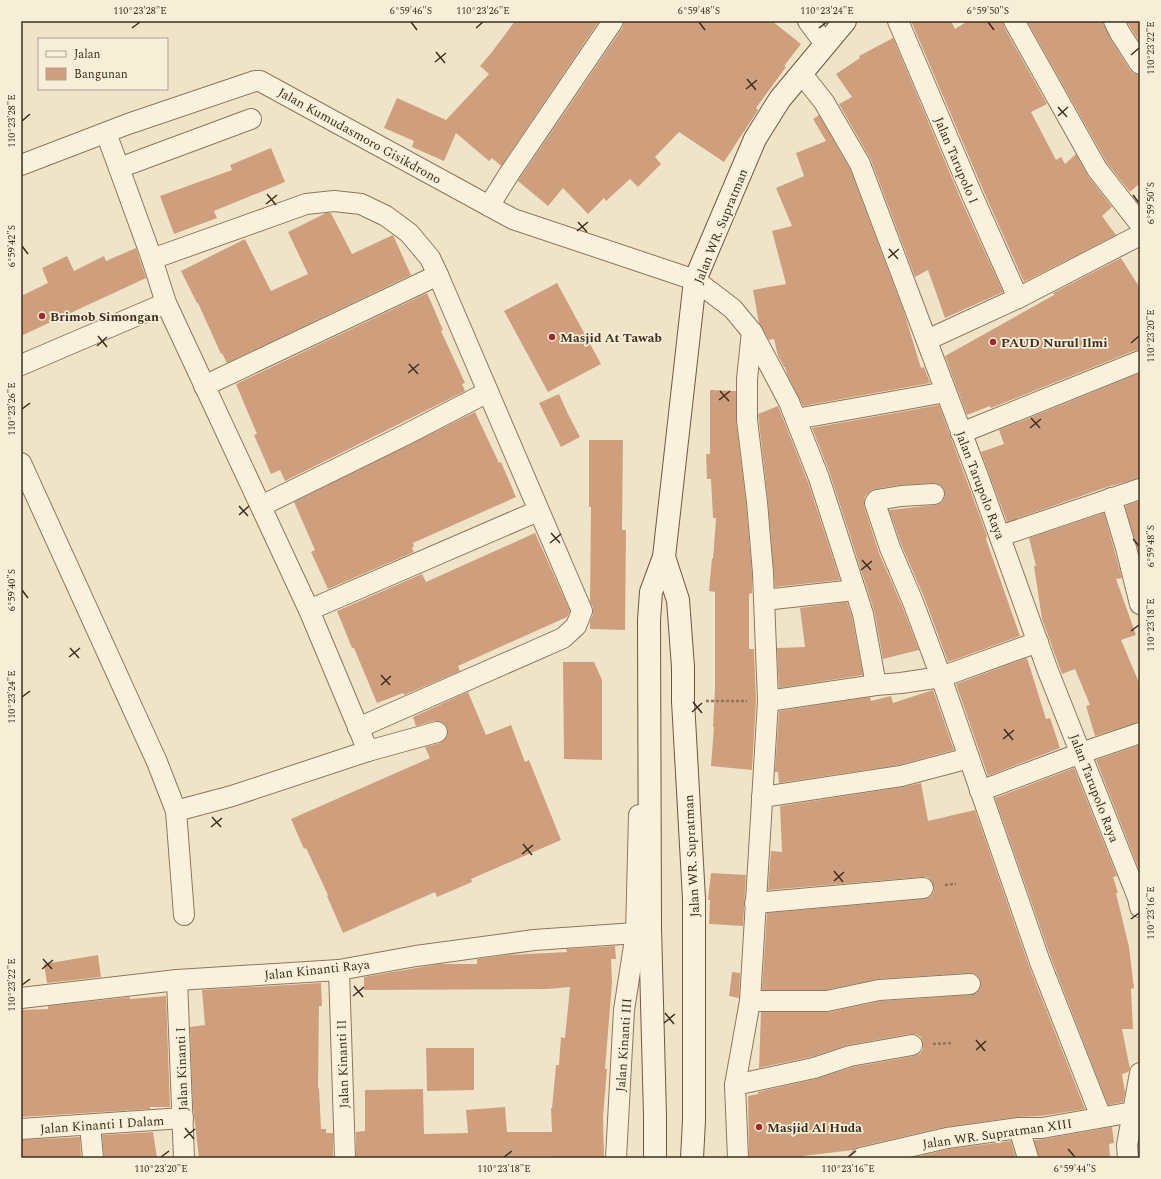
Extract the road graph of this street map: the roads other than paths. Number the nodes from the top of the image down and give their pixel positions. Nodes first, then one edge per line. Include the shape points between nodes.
1 (613, 21) edge
2 (808, 21) edge
3 (845, 21) edge
4 (898, 21) edge
5 (1014, 21) edge
6 (1114, 21) edge
7 (825, 44) junction
8 (1140, 64) edge
9 (802, 73) junction
10 (251, 119) dead end
11 (106, 134) junction
12 (21, 166) edge
13 (119, 168) junction
14 (489, 206) junction
15 (1140, 224) edge
16 (1140, 235) edge
17 (152, 258) junction
18 (438, 275) junction
19 (696, 280) junction
20 (1018, 298) junction
21 (166, 303) junction
22 (752, 332) junction
23 (927, 340) junction
24 (1140, 361) edge
25 (21, 365) edge
26 (204, 386) junction
27 (488, 392) junction
28 (946, 392) junction
29 (796, 419) junction
30 (961, 432) junction
31 (21, 463) edge
32 (1140, 488) edge
33 (934, 494) dead end
34 (1111, 498) junction
35 (261, 506) junction
36 (538, 511) junction
37 (1000, 536) junction
38 (664, 557) junction
39 (855, 590) junction
40 (764, 600) junction
41 (1140, 604) edge
42 (309, 610) junction
43 (649, 620) junction
44 (1038, 642) junction
45 (941, 677) junction
46 (876, 685) junction
47 (768, 701) junction
48 (358, 728) junction
49 (437, 732) dead end
50 (1140, 733) edge
51 (368, 751) junction
52 (1081, 753) junction
53 (969, 758) junction
54 (980, 791) junction
55 (762, 797) junction
56 (176, 811) junction
57 (923, 888) dead end
58 (755, 902) junction
59 (1140, 906) edge
60 (184, 915) dead end
61 (636, 933) junction
62 (339, 970) junction
63 (177, 980) junction
64 (970, 984) dead end
65 (21, 998) edge
66 (750, 1001) junction
67 (912, 1045) dead end
68 (1140, 1073) edge
69 (734, 1085) junction
70 (1133, 1112) junction
71 (183, 1118) junction
72 (1101, 1118) junction
73 (90, 1124) junction
74 (1019, 1128) junction
75 (21, 1129) edge
76 (93, 1158) edge
77 (184, 1158) edge
78 (345, 1158) edge
79 (616, 1158) edge
80 (655, 1158) edge
81 (692, 1158) edge
82 (738, 1158) edge
83 (861, 1158) edge
84 (1028, 1158) edge
85 (1128, 1158) edge

1 - 14 street
2 - 7 street
3 - 7 main road, Jalan WR. Supratman
4 - 20 street, Jalan Tarupolo I
5 - 15 street via 1097,169
6 - 8 street
7 - 9 main road, Jalan WR. Supratman
9 - 19 main road, Jalan WR. Supratman via 780,99 755,139
9 - 23 street, Jalan Tarupolo Raya via 824,102 860,164
10 - 13 street
11 - 12 street, Jalan Kumudasmoro Gisikdrono
11 - 13 street
11 - 14 street, Jalan Kumudasmoro Gisikdrono via 128,124 260,81
13 - 17 street
14 - 19 street, Jalan Kumudasmoro Gisikdrono via 513,219
16 - 20 street
17 - 18 street via 306,204 334,200 361,204 386,216 409,233 430,258
17 - 21 street
18 - 26 street
18 - 27 street
19 - 22 street, Jalan Kumudasmoro Gisikdrono via 733,309
19 - 38 main road, Jalan WR. Supratman
20 - 23 street
21 - 25 street
21 - 26 street
22 - 29 street, Jalan Kumudasmoro Gisikdrono
22 - 40 street via 747,379 747,420 757,502
23 - 28 street, Jalan Tarupolo Raya
24 - 30 street
26 - 35 street
27 - 35 street
27 - 36 street
28 - 29 street
28 - 30 street, Jalan Tarupolo Raya
29 - 39 street, Jalan Kumudasmoro Gisikdrono via 820,478
30 - 37 street, Jalan Tarupolo Raya
31 - 56 street via 157,762
32 - 34 street
33 - 45 street via 900,496 877,500 875,503
34 - 37 street
34 - 41 street
35 - 42 street
36 - 42 street
36 - 48 street via 582,611 576,626 563,638
37 - 44 street, Jalan Tarupolo Raya
38 - 43 main road, Jalan WR. Supratman via 651,592
38 - 81 main road, Jalan WR. Supratman via 678,600 694,899
39 - 40 street
39 - 46 street, Jalan Kumudasmoro Gisikdrono via 863,614
40 - 47 street
42 - 48 street
43 - 61 street, Jalan Kinanti III via 644,620 640,624
43 - 80 main road, Jalan WR. Supratman via 650,927
44 - 45 street
44 - 52 street, Jalan Tarupolo Raya
45 - 46 street
45 - 53 street
46 - 47 street
47 - 55 street
48 - 51 street
49 - 51 street
50 - 52 street
51 - 56 street via 232,796
52 - 54 street
52 - 59 street, Jalan Tarupolo Raya
53 - 54 street
53 - 55 street via 901,776
54 - 72 street via 1040,962
55 - 58 street
56 - 60 street
57 - 58 street
58 - 66 street
61 - 62 street, Jalan Kinanti Raya via 534,940 416,956
61 - 79 street, Jalan Kinanti III via 624,1010
62 - 63 street, Jalan Kinanti Raya
62 - 78 street, Jalan Kinanti II
63 - 65 street, Jalan Kinanti Raya
63 - 71 street, Jalan Kinanti I
64 - 66 street via 879,990 827,1001
66 - 69 street
67 - 69 street via 850,1056 814,1068
68 - 70 street
69 - 82 street
70 - 72 street, Jalan WR. Supratman XIII
70 - 85 street via 1127,1145
71 - 73 street, Jalan Kinanti I Dalam
71 - 77 street, Jalan Kinanti I
72 - 74 street, Jalan WR. Supratman XIII via 1042,1128
73 - 75 street, Jalan Kinanti I Dalam
73 - 76 street
74 - 83 street, Jalan WR. Supratman XIII via 947,1138
74 - 84 street

